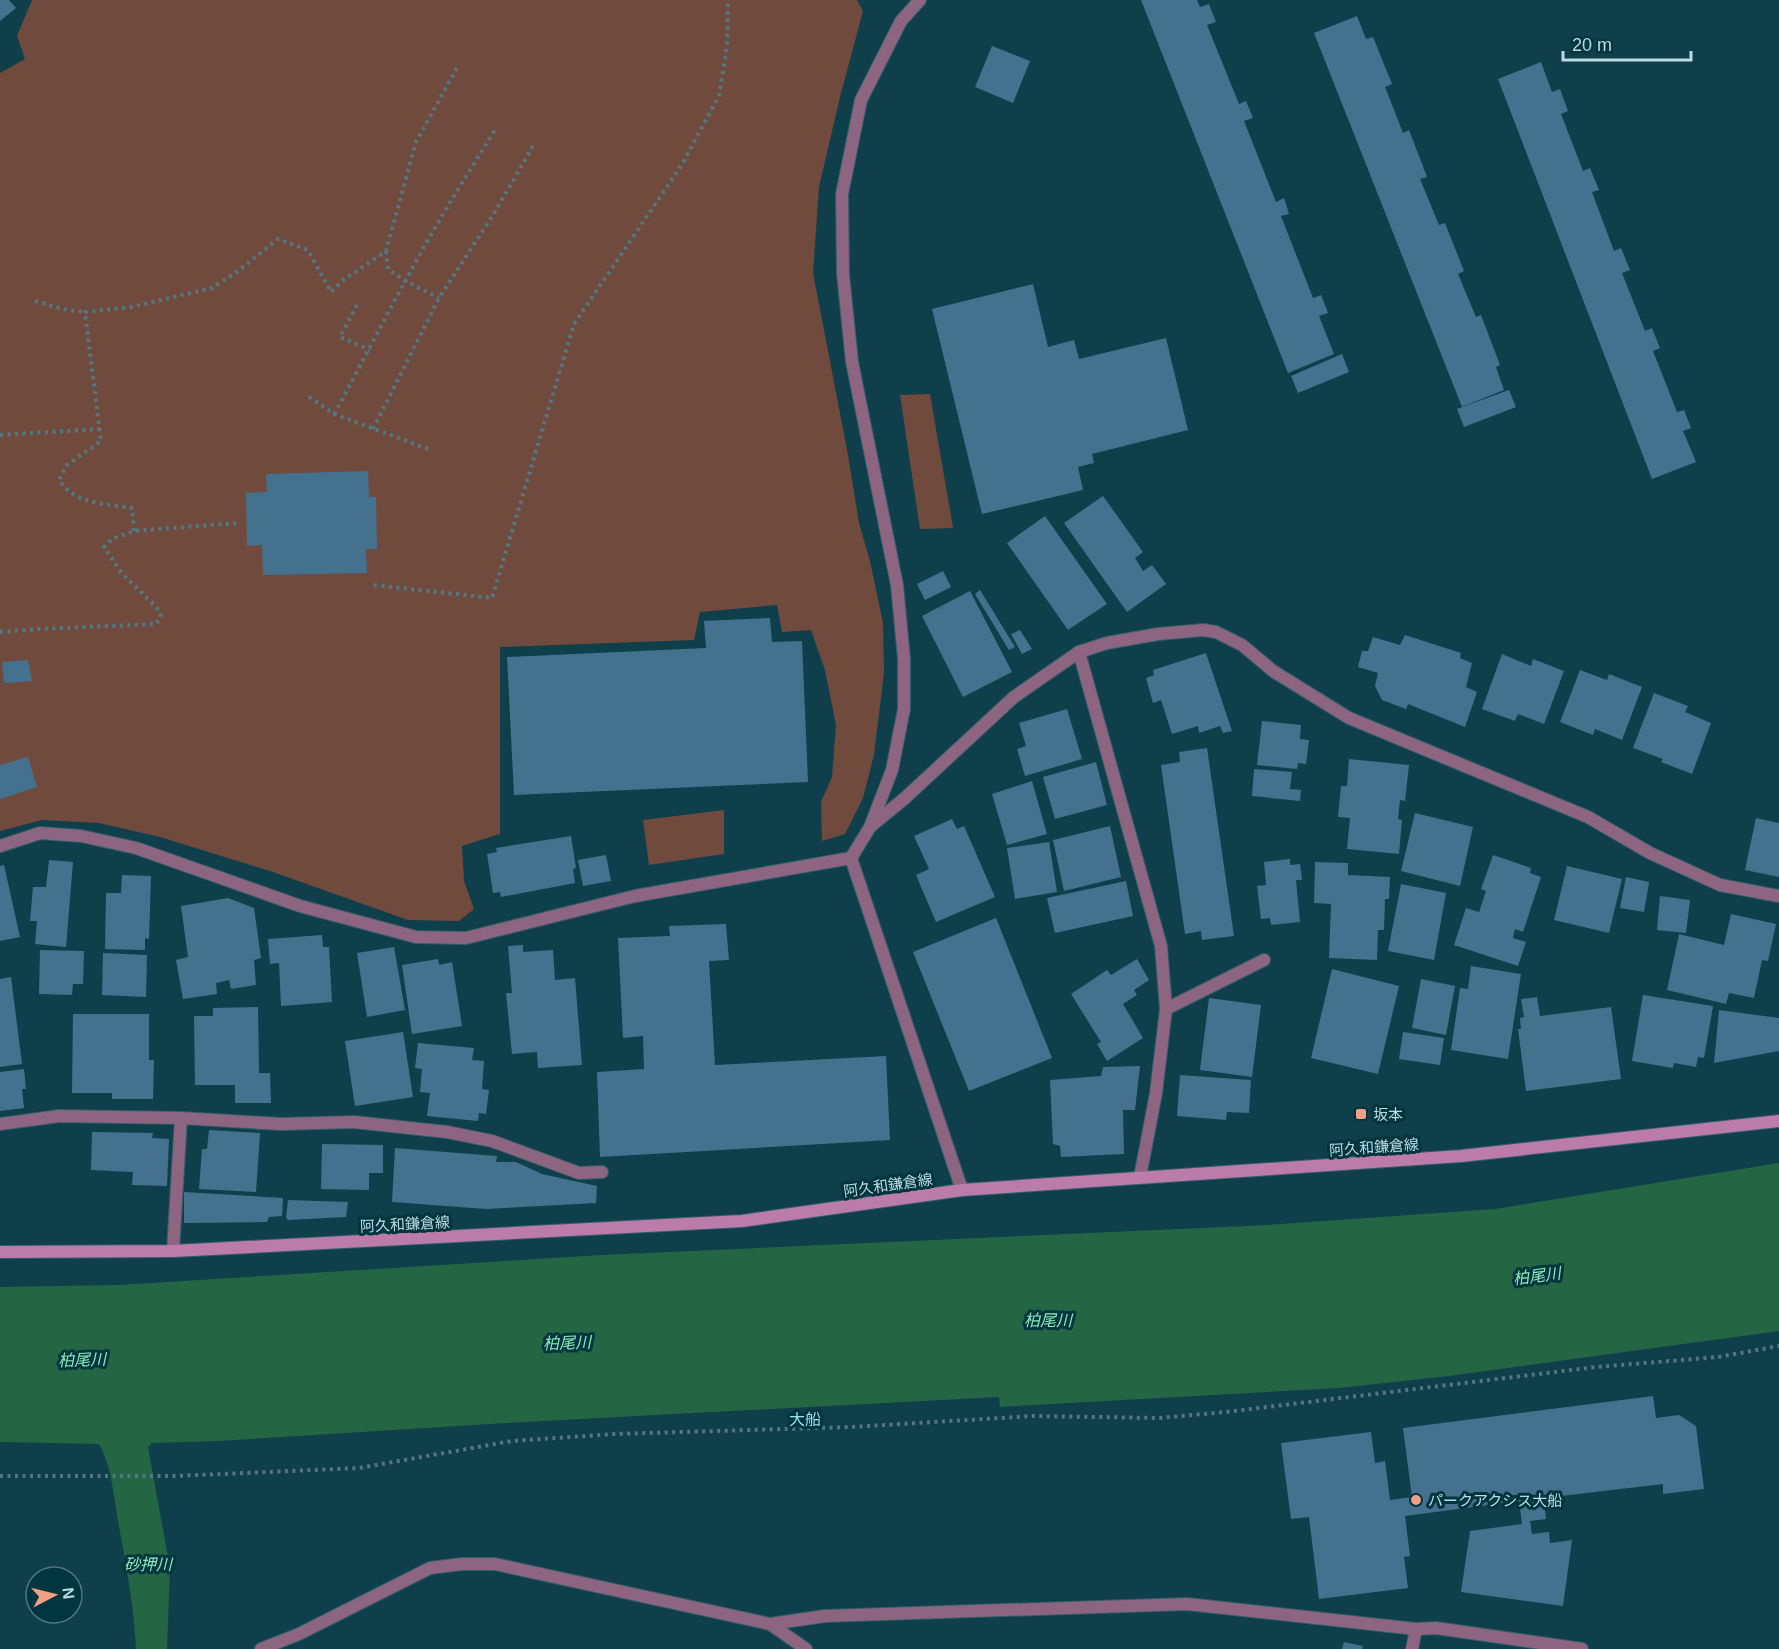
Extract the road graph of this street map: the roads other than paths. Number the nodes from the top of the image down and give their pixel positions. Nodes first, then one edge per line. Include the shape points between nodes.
1 (920, 0) edge
2 (1079, 652) junction
3 (870, 826) junction
4 (0, 846) edge
5 (850, 858) junction
6 (1779, 896) edge
7 (1264, 960) dead end
8 (1166, 1009) junction
9 (182, 1118) junction
10 (1779, 1121) edge
11 (0, 1124) edge
12 (602, 1172) dead end
13 (1140, 1177) junction
14 (962, 1190) junction
15 (173, 1251) junction
16 (0, 1252) edge
17 (770, 1624) junction
18 (1416, 1629) junction
19 (261, 1649) edge
20 (806, 1649) edge
21 (1412, 1649) edge
22 (1582, 1649) edge

1 - 3 street via 901,21 861,100 842,194 843,274 852,362 897,585 904,659 904,709 892,770
2 - 3 street via 1014,697 906,798
2 - 6 street via 1158,634 1216,632 1242,645 1273,671 1349,718 1587,817 1650,853 1720,885
2 - 8 street via 1161,946
3 - 5 street
4 - 5 street via 40,833 81,836 136,848 300,906 416,937 466,938 635,896
5 - 14 street
7 - 8 street
8 - 13 street
9 - 11 street via 59,1116
9 - 12 street via 281,1124 354,1122 447,1132 492,1141 579,1173
9 - 15 street
10 - 13 main road, 阿久和鎌倉線 via 1461,1156
13 - 14 main road, 阿久和鎌倉線
14 - 15 main road, 阿久和鎌倉線 via 742,1221
15 - 16 main road, 阿久和鎌倉線
17 - 18 street via 825,1616 1187,1604
17 - 19 street via 495,1564 462,1564 430,1568
17 - 20 street
18 - 21 street
18 - 22 street via 1436,1628

